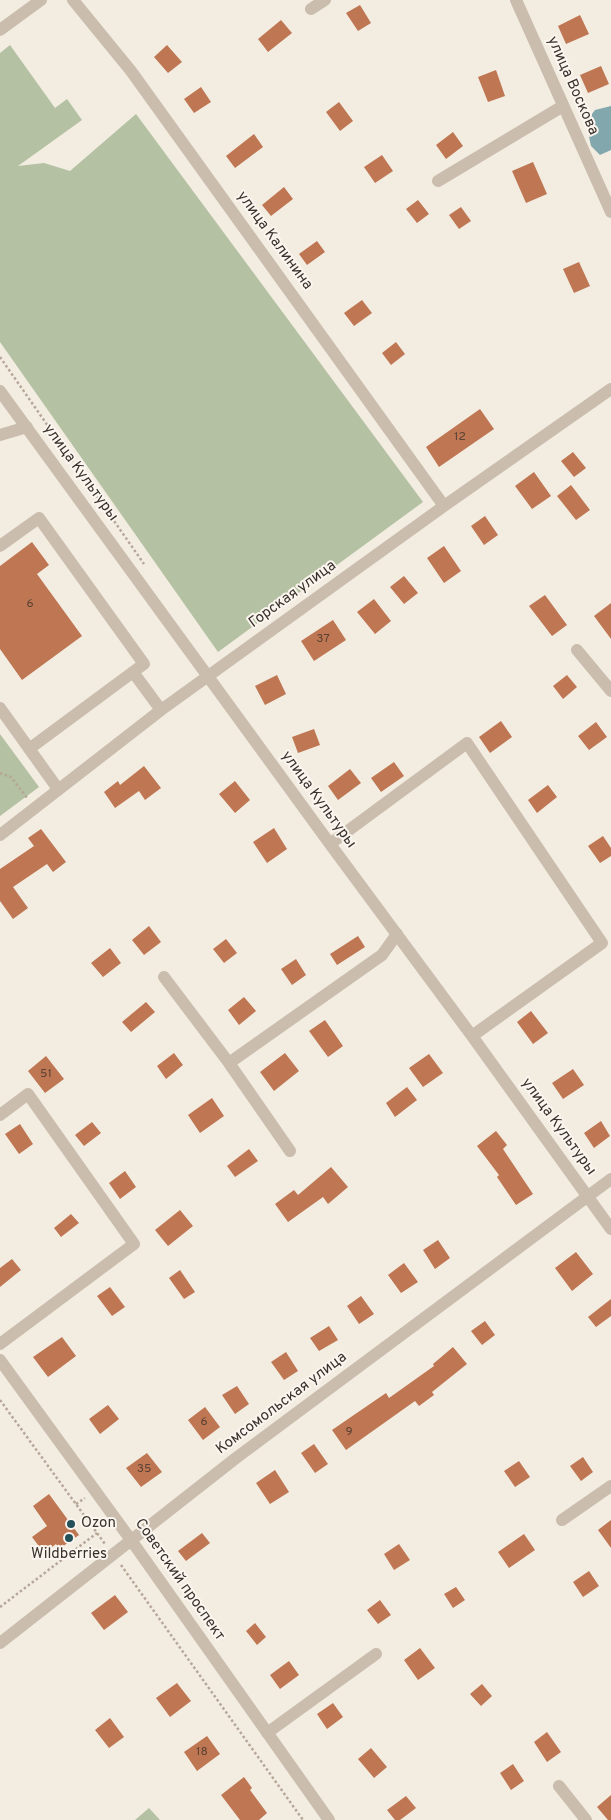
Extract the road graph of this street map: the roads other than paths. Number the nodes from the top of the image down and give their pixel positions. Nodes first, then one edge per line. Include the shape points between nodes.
1 (41, 0) edge
2 (73, 0) edge
3 (324, 0) edge
4 (516, 0) edge
5 (311, 9) dead end
6 (0, 30) edge
7 (563, 106) junction
8 (438, 181) dead end
9 (611, 212) edge
10 (611, 389) edge
11 (0, 391) edge
12 (27, 427) junction
13 (1, 435) edge
14 (444, 506) junction
15 (0, 546) edge
16 (577, 650) dead end
17 (134, 672) junction
18 (208, 676) junction
19 (611, 691) edge
20 (0, 708) edge
21 (161, 710) junction
22 (29, 749) junction
23 (58, 789) junction
24 (0, 835) edge
25 (330, 844) junction
26 (397, 934) junction
27 (164, 977) dead end
28 (472, 1036) junction
29 (229, 1063) junction
30 (0, 1115) edge
31 (290, 1151) dead end
32 (611, 1179) edge
33 (587, 1196) junction
34 (611, 1228) edge
35 (0, 1344) edge
36 (0, 1360) edge
37 (611, 1486) edge
38 (562, 1520) dead end
39 (131, 1540) junction
40 (0, 1643) edge
41 (376, 1654) dead end
42 (267, 1733) junction
43 (559, 1786) dead end
44 (329, 1820) edge
45 (586, 1820) edge

1 - 6 street
2 - 14 street, улица Калинина via 131,71
3 - 5 street
4 - 7 street, улица Воскова
7 - 8 street
7 - 9 street, улица Воскова
10 - 14 street, Горская улица
11 - 12 street, улица Культуры
12 - 13 street
12 - 18 street, улица Культуры
14 - 18 street, Горская улица
15 - 17 street via 39,518 144,664
16 - 19 street
17 - 21 street
17 - 22 street
18 - 21 street, Горская улица
18 - 25 street, улица Культуры
20 - 22 street
21 - 23 street, Горская улица
22 - 23 street
23 - 24 street, Горская улица
25 - 26 street, улица Культуры
25 - 28 street via 467,743 602,943
26 - 28 street, улица Культуры
26 - 29 street via 382,956
27 - 29 street
28 - 33 street, улица Культуры
29 - 31 street
30 - 35 street via 28,1094 134,1244
32 - 33 street, Комсомольская улица
33 - 34 street, улица Культуры
33 - 39 street, Комсомольская улица
36 - 39 street, Советский проспект
37 - 38 street
39 - 40 street, Комсомольская улица
39 - 42 street, Советский проспект
41 - 42 street
42 - 44 street, Советский проспект
43 - 45 street

